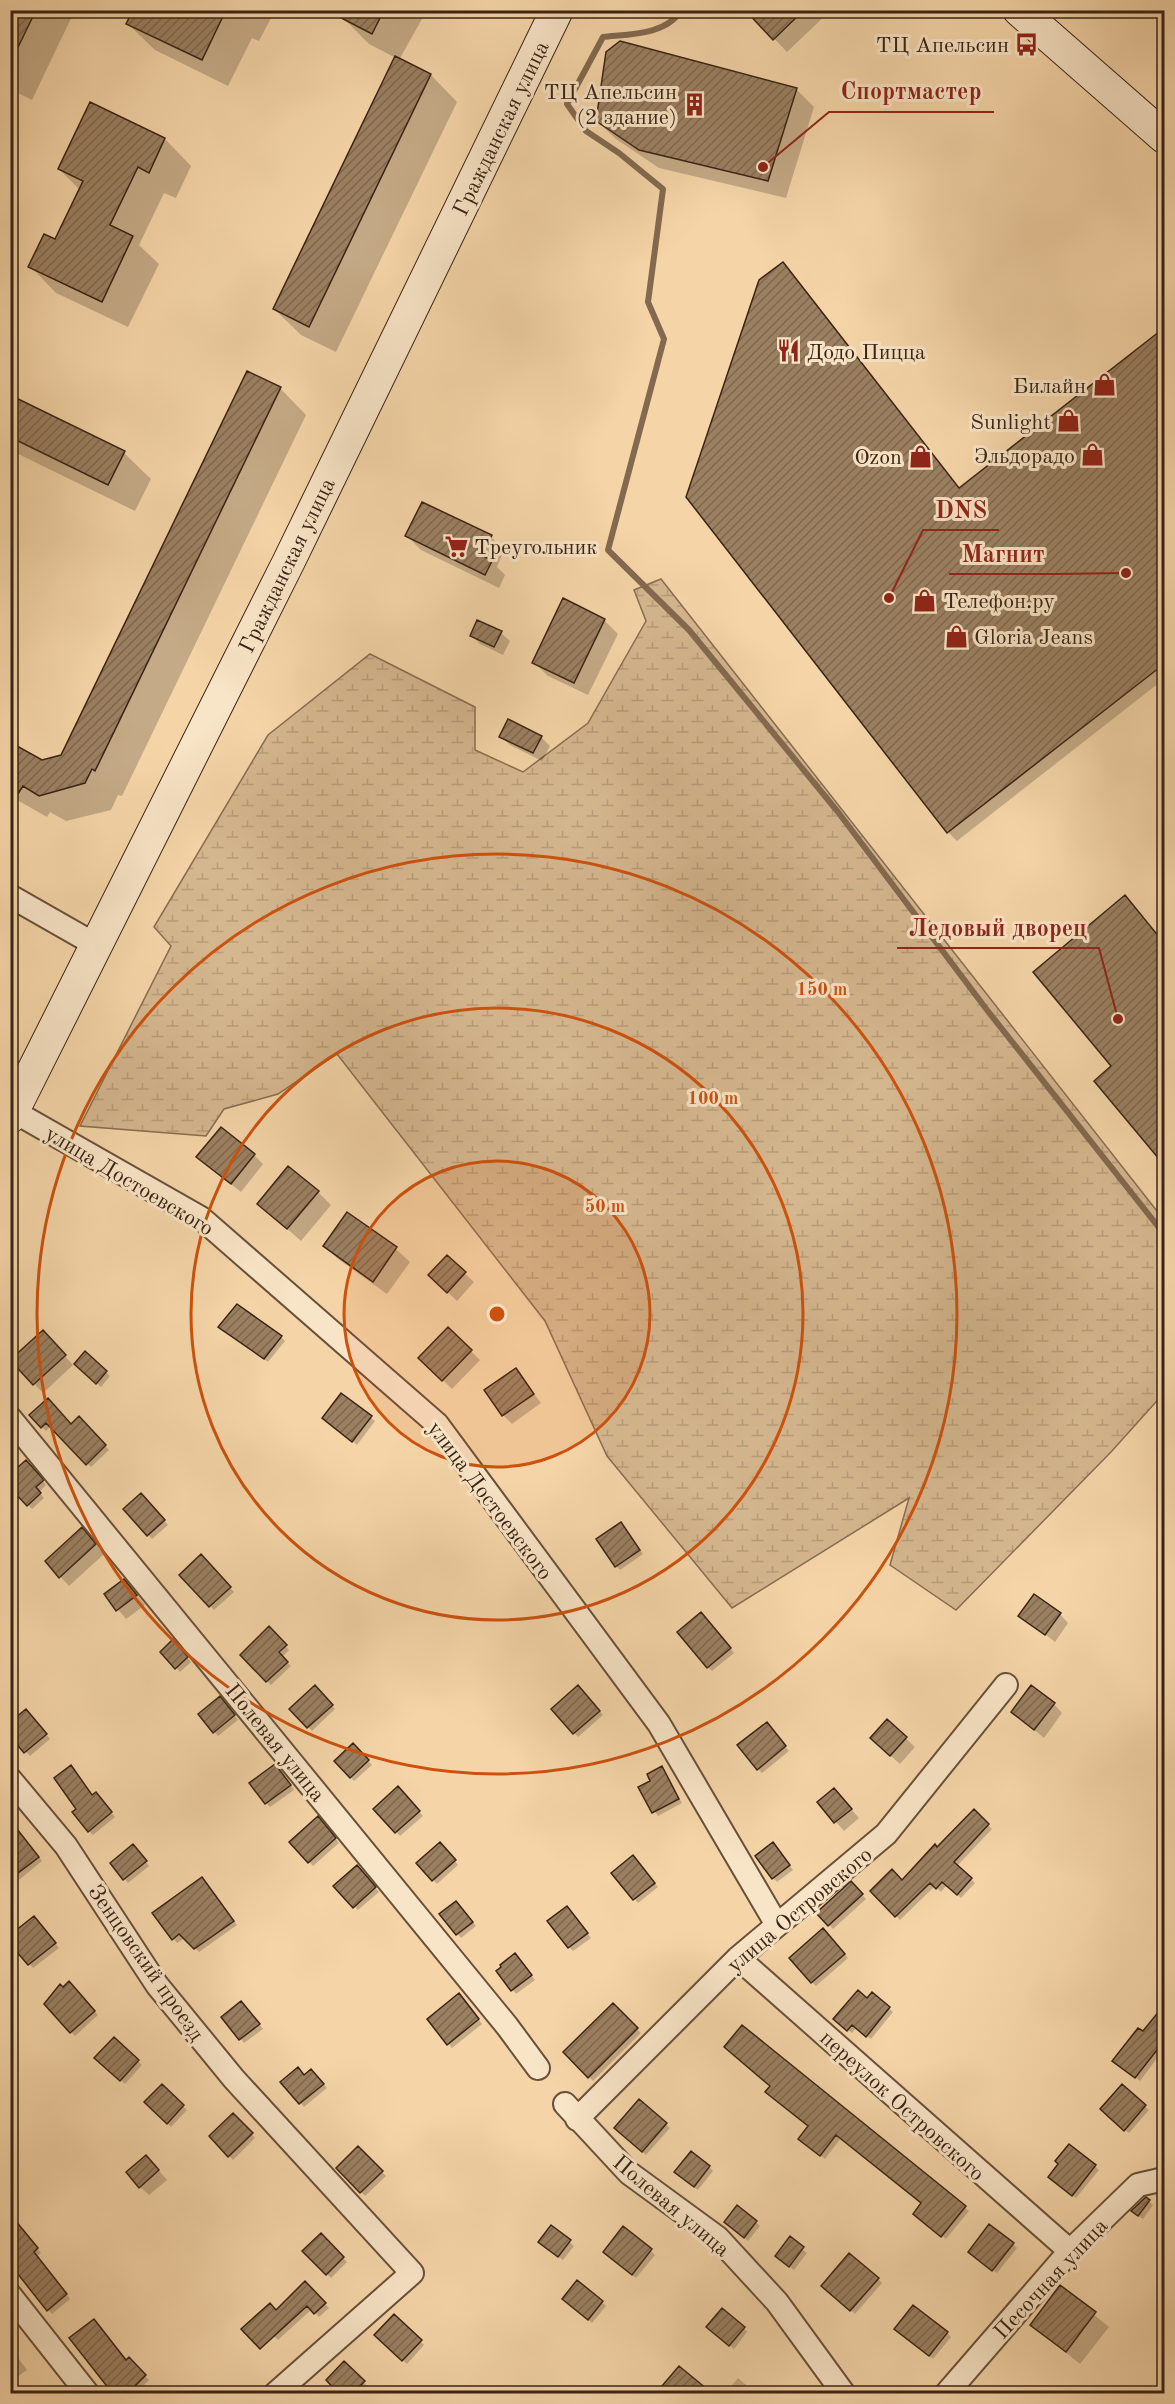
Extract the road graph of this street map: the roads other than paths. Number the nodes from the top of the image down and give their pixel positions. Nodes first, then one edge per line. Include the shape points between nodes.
1 (557, 10) edge
2 (1019, 10) edge
3 (1164, 137) edge
4 (10, 896) edge
5 (96, 945) junction
6 (12, 1114) edge
7 (10, 1418) edge
8 (1006, 1685) dead end
9 (10, 1779) edge
10 (777, 1925) junction
11 (738, 1958) junction
12 (538, 2068) dead end
13 (571, 2112) joint
14 (1164, 2179) edge
15 (1070, 2251) junction
16 (10, 2295) edge
17 (88, 2394) edge
18 (276, 2394) edge
19 (844, 2394) edge
20 (946, 2394) edge

1 - 5 main road, Гражданская улица via 289,561
2 - 3 main road
4 - 5 street
5 - 6 main road, Гражданская улица
6 - 10 street, улица Достоевского via 201,1218 437,1424 658,1724
7 - 12 street, Полевая улица
8 - 10 street, улица Островского via 886,1834
9 - 18 street, Зенцовский проезд via 66,1846 158,1985 234,2079 412,2273
10 - 11 street, улица Островского
11 - 13 street, улица Островского
11 - 15 street, переулок Островского
13 - 19 street, Полевая улица via 629,2173 718,2238 777,2302
14 - 15 street, Песочная улица via 1138,2185
15 - 20 street, Песочная улица
16 - 17 street

